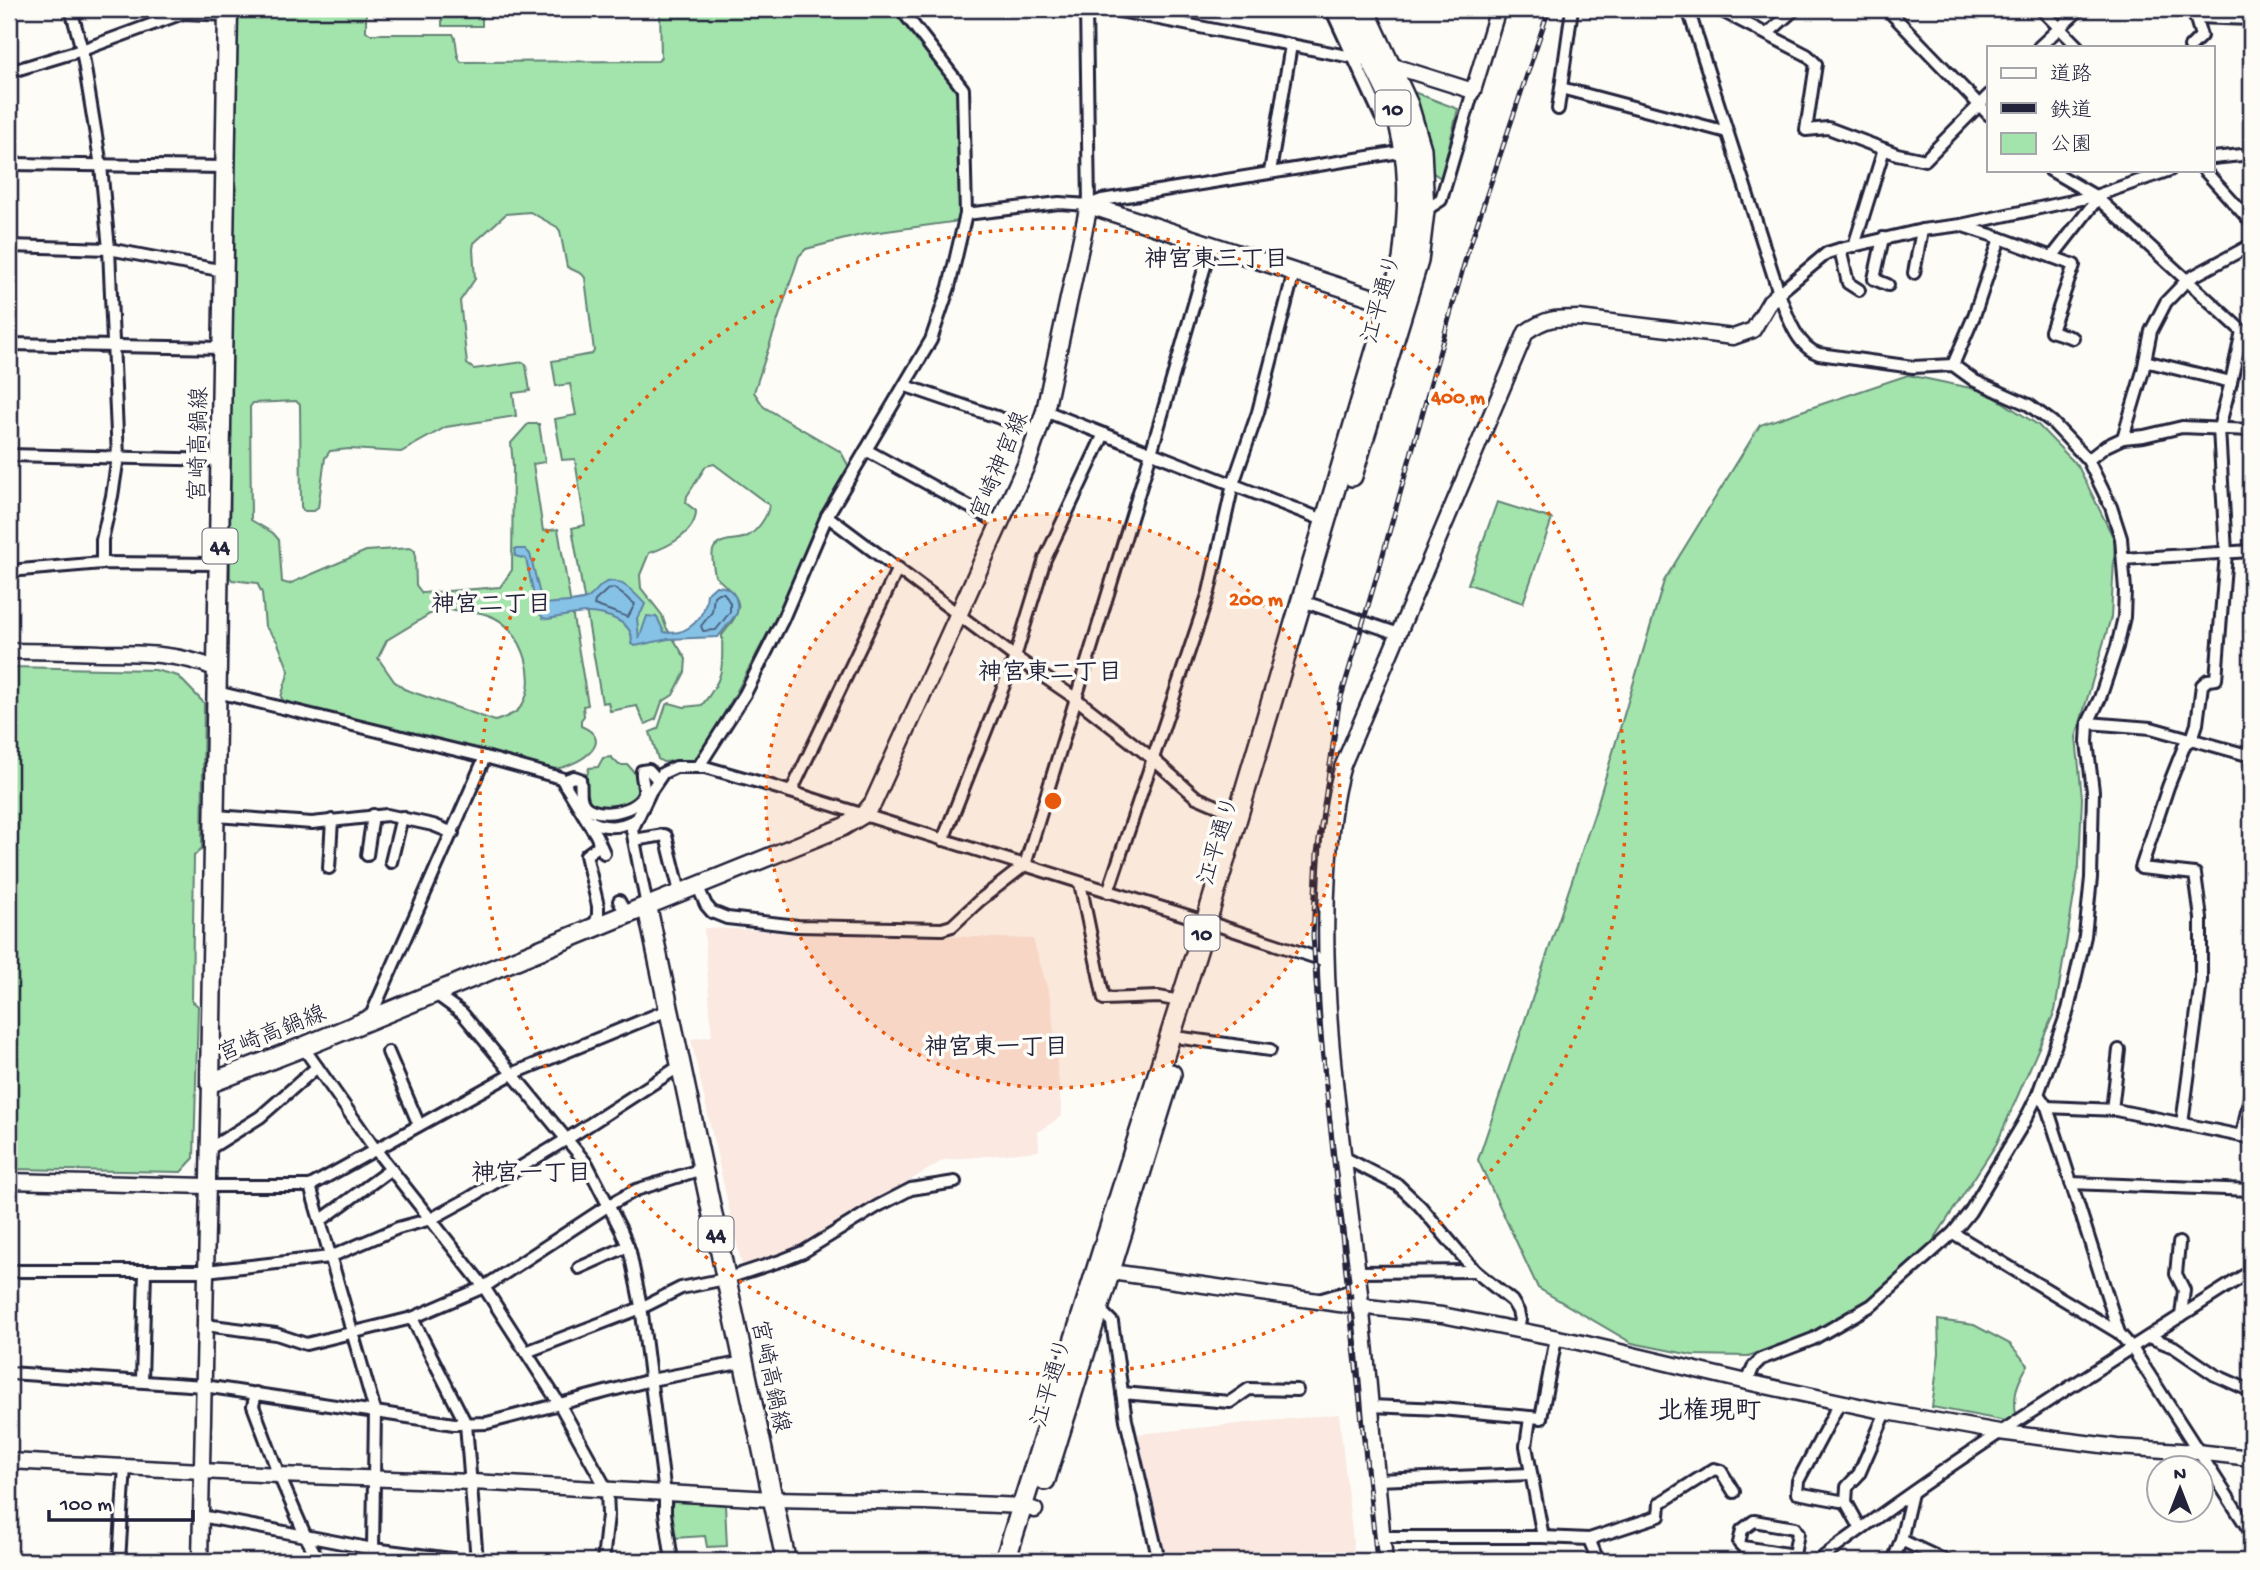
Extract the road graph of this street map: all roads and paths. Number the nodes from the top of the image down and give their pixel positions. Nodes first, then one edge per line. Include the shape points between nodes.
1 (71, 9) edge
2 (901, 9) edge
3 (1086, 9) edge
4 (1109, 9) edge
5 (1331, 9) edge
6 (1346, 9) edge
7 (1364, 9) edge
8 (1498, 9) edge
9 (1572, 9) edge
10 (1688, 9) edge
11 (1718, 9) edge
12 (1795, 9) edge
13 (1887, 9) edge
14 (2041, 9) edge
15 (2080, 9) edge
16 (228, 12) edge
17 (2194, 13) edge
18 (2251, 19) edge
19 (2059, 28) junction
20 (1767, 34) junction
21 (1291, 45) junction
22 (2040, 46) edge
23 (2077, 46) edge
24 (2191, 46) edge
25 (82, 50) junction
26 (1352, 57) junction
27 (1381, 63) junction
28 (9, 72) edge
29 (1561, 88) junction
30 (1473, 91) junction
31 (1987, 97) edge
32 (1979, 105) junction
33 (1558, 109) dead end
34 (1395, 110) junction
35 (1987, 113) edge
36 (1727, 132) junction
37 (1884, 149) junction
38 (1406, 151) junction
39 (2251, 154) edge
40 (2214, 158) edge
41 (9, 164) edge
42 (101, 166) junction
43 (225, 167) junction
44 (1270, 172) junction
45 (2053, 172) edge
46 (2165, 172) edge
47 (2206, 172) edge
48 (2097, 197) junction
49 (1089, 205) junction
50 (1416, 213) junction
51 (966, 214) junction
52 (2251, 222) edge
53 (1961, 226) junction
54 (1922, 230) junction
55 (1883, 238) junction
56 (2000, 238) junction
57 (2251, 244) edge
58 (1211, 245) junction
59 (9, 246) edge
60 (1854, 246) junction
61 (110, 249) junction
62 (1840, 249) junction
63 (2052, 257) junction
64 (224, 271) junction
65 (1294, 272) junction
66 (1914, 273) dead end
67 (2188, 279) junction
68 (1888, 285) dead end
69 (1859, 290) dead end
70 (1779, 293) junction
71 (1397, 305) junction
72 (2246, 334) edge
73 (2073, 338) dead end
74 (9, 344) edge
75 (112, 345) junction
76 (223, 348) junction
77 (2145, 361) junction
78 (1953, 365) junction
79 (2231, 382) junction
80 (906, 386) junction
81 (1045, 411) junction
82 (2219, 428) junction
83 (2251, 430) edge
84 (1038, 431) junction
85 (1104, 434) junction
86 (2123, 438) junction
87 (866, 450) junction
88 (1151, 453) junction
89 (9, 455) edge
90 (118, 457) junction
91 (221, 460) junction
92 (2088, 460) junction
93 (1233, 484) junction
94 (827, 516) junction
95 (1326, 521) junction
96 (999, 523) junction
97 (2251, 551) edge
98 (2226, 553) junction
99 (2123, 559) junction
100 (102, 563) junction
101 (219, 564) junction
102 (898, 568) junction
103 (9, 571) edge
104 (1308, 603) junction
105 (958, 613) junction
106 (1399, 634) junction
107 (9, 651) edge
108 (1015, 657) junction
109 (217, 669) junction
110 (216, 692) junction
111 (1074, 698) junction
112 (2088, 723) junction
113 (2192, 739) junction
114 (2251, 756) edge
115 (485, 757) junction
116 (1153, 760) junction
117 (699, 766) junction
118 (660, 776) junction
119 (565, 785) junction
120 (791, 792) junction
121 (373, 815) junction
122 (863, 815) junction
123 (1238, 815) junction
124 (216, 816) junction
125 (402, 817) junction
126 (585, 817) junction
127 (637, 819) junction
128 (332, 820) junction
129 (453, 832) junction
130 (633, 835) junction
131 (943, 840) junction
132 (599, 842) junction
133 (604, 853) dead end
134 (367, 855) dead end
135 (391, 862) dead end
136 (1024, 865) junction
137 (329, 868) dead end
138 (1080, 883) junction
139 (697, 886) junction
140 (1108, 891) junction
141 (680, 892) junction
142 (647, 906) junction
143 (1211, 923) junction
144 (594, 927) junction
145 (1326, 961) junction
146 (433, 992) junction
147 (1181, 1002) junction
148 (668, 1010) junction
149 (370, 1018) junction
150 (1182, 1038) junction
151 (303, 1047) junction
152 (1270, 1050) dead end
153 (2119, 1050) dead end
154 (388, 1052) dead end
155 (680, 1066) junction
156 (317, 1067) junction
157 (512, 1074) junction
158 (210, 1083) junction
159 (2251, 1091) edge
160 (2038, 1094) junction
161 (2047, 1107) junction
162 (2112, 1110) junction
163 (2182, 1124) junction
164 (419, 1125) junction
165 (2246, 1137) edge
166 (567, 1139) junction
167 (209, 1149) junction
168 (375, 1149) junction
169 (1343, 1157) junction
170 (391, 1169) junction
171 (702, 1169) junction
172 (9, 1181) edge
173 (955, 1182) dead end
174 (2071, 1183) junction
175 (208, 1186) junction
176 (310, 1186) junction
177 (2251, 1190) edge
178 (609, 1205) junction
179 (431, 1219) junction
180 (320, 1221) junction
181 (1953, 1233) junction
182 (2179, 1243) dead end
183 (628, 1246) junction
184 (330, 1257) junction
185 (579, 1268) dead end
186 (1104, 1269) junction
187 (9, 1271) edge
188 (206, 1271) junction
189 (1475, 1271) junction
190 (2251, 1271) edge
191 (145, 1272) junction
192 (1358, 1277) junction
193 (725, 1279) junction
194 (484, 1287) junction
195 (1316, 1300) junction
196 (1361, 1306) junction
197 (641, 1308) junction
198 (1098, 1308) junction
199 (2181, 1316) junction
200 (412, 1318) junction
201 (205, 1325) junction
202 (1517, 1330) junction
203 (351, 1333) junction
204 (2119, 1333) junction
205 (2149, 1337) junction
206 (1556, 1338) junction
207 (2132, 1348) junction
208 (526, 1352) junction
209 (744, 1362) junction
210 (9, 1373) edge
211 (651, 1380) junction
212 (142, 1381) junction
213 (1747, 1382) junction
214 (205, 1386) junction
215 (1297, 1390) dead end
216 (2251, 1391) edge
217 (256, 1393) junction
218 (1122, 1393) junction
219 (1840, 1402) junction
220 (560, 1405) junction
221 (1370, 1406) junction
222 (375, 1411) junction
223 (1886, 1412) junction
224 (1530, 1418) junction
225 (466, 1424) junction
226 (1999, 1432) junction
227 (2197, 1452) junction
228 (2251, 1458) edge
229 (9, 1461) edge
230 (125, 1466) junction
231 (203, 1470) junction
232 (1531, 1474) junction
233 (279, 1475) junction
234 (374, 1479) junction
235 (1377, 1480) junction
236 (472, 1482) junction
237 (607, 1490) junction
238 (1734, 1492) dead end
239 (1912, 1493) junction
240 (665, 1494) junction
241 (773, 1499) junction
242 (1846, 1502) junction
243 (1029, 1508) junction
244 (201, 1516) junction
245 (1861, 1529) junction
246 (2251, 1533) edge
247 (306, 1537) junction
248 (1382, 1537) junction
249 (1543, 1537) junction
250 (1590, 1539) junction
251 (1901, 1540) junction
252 (373, 1549) junction
253 (1795, 1558) edge
254 (119, 1561) edge
255 (200, 1561) edge
256 (319, 1561) edge
257 (467, 1561) edge
258 (477, 1561) edge
259 (603, 1561) edge
260 (671, 1561) edge
261 (786, 1561) edge
262 (1006, 1561) edge
263 (1019, 1561) edge
264 (1159, 1561) edge
265 (1385, 1561) edge
266 (1598, 1561) edge
267 (1818, 1561) edge
268 (1893, 1561) edge
269 (1946, 1561) edge

1 - 25 street
2 - 51 street via 962,89
3 - 49 street
4 - 21 street
5 - 26 street
6 - 27 highway, 10
7 - 27 highway, 10
8 - 30 street
9 - 29 street
10 - 36 street
11 - 20 street
12 - 20 street
13 - 32 street
14 - 19 street
15 - 19 street
16 - 25 street via 183,13
16 - 43 main road, 宮崎高鍋線 / 44
17 - 18 street
17 - 24 street via 2201,36
19 - 22 street
19 - 23 street
20 - 37 street via 1816,64 1806,130 1828,128
21 - 26 street
21 - 44 street
25 - 28 street
25 - 42 street
26 - 27 street
26 - 34 street via 1381,117
27 - 30 street
27 - 34 highway, 10
27 - 50 highway, 10 via 1408,105 1421,149
29 - 33 street
29 - 36 street
30 - 50 street via 1441,200
31 - 32 street
32 - 35 street
32 - 37 street via 1925,160
34 - 38 highway, 10
36 - 70 street
37 - 60 street
38 - 44 street
38 - 50 highway, 10
39 - 40 street
41 - 42 street
42 - 43 street
42 - 61 street
43 - 64 main road, 宮崎高鍋線 / 44
44 - 49 street
45 - 48 street
46 - 48 street
47 - 52 street
48 - 53 street
48 - 63 street
48 - 67 street
49 - 51 street via 1059,203
49 - 58 main road
49 - 81 main road, 宮崎神宮線
50 - 71 highway, 江平通り / 10 via 1418,261
51 - 80 street via 931,340
53 - 54 street
53 - 56 street
54 - 55 street
54 - 66 street
55 - 60 street
55 - 68 street via 1874,279
56 - 63 street
56 - 78 street
57 - 67 street
58 - 65 main road
58 - 88 street
59 - 61 street
60 - 62 street
61 - 64 street
61 - 75 street
62 - 69 street via 1848,283
62 - 70 street via 1827,253
63 - 73 street via 2074,265 2051,331
64 - 76 main road, 宮崎高鍋線 / 44
65 - 71 main road
65 - 93 street via 1258,412
67 - 72 street
67 - 77 street via 2166,302 2151,331
70 - 78 street via 1804,346 1811,351 1913,367
70 - 106 street via 1753,330 1733,337 1579,318 1544,320 1526,332
71 - 95 highway, 江平通り / 10
71 - 104 highway, 江平通り / 10
72 - 79 street
74 - 75 street
75 - 76 street
75 - 90 street
76 - 91 main road, 宮崎高鍋線 / 44
77 - 79 street
77 - 86 street
78 - 92 street via 1975,381 2029,405
79 - 82 street
80 - 84 street
80 - 87 street
81 - 84 main road, 宮崎神宮線
81 - 85 street
82 - 83 street
82 - 86 street via 2182,427
82 - 98 street
84 - 96 main road, 宮崎神宮線
85 - 88 street
85 - 108 street via 1045,559
86 - 92 street
87 - 94 street
87 - 96 street
88 - 93 street
88 - 111 street
89 - 90 street
90 - 91 street
90 - 100 street
91 - 101 main road, 宮崎高鍋線 / 44
92 - 99 street via 2121,538
93 - 95 street
93 - 116 street via 1209,592
94 - 102 street
94 - 117 street via 745,694
95 - 104 highway, 江平通り / 10
96 - 105 main road, 宮崎神宮線
97 - 98 street
98 - 99 street
98 - 113 street via 2216,678 2202,685
99 - 112 street via 2124,617
100 - 101 street
100 - 103 street
101 - 109 main road, 宮崎高鍋線 / 44
102 - 105 street
102 - 120 street
104 - 106 street
104 - 123 highway, 江平通り / 10
104 - 143 highway, 江平通り / 10
105 - 108 street
105 - 122 main road, 宮崎神宮線 via 873,803
106 - 145 street via 1335,791
107 - 109 street via 139,653 182,657
108 - 111 street
108 - 131 street
109 - 110 main road, 宮崎高鍋線 / 44
110 - 115 street
110 - 124 main road, 宮崎高鍋線 / 44
111 - 116 street
111 - 136 street
112 - 113 street via 2151,728
112 - 160 street via 2093,791 2084,936 2068,1010
113 - 114 street
113 - 163 street via 2176,765 2141,868 2195,874 2200,981
115 - 119 street via 558,777
115 - 129 street
116 - 123 street via 1196,797
116 - 140 street
117 - 118 street via 677,767
117 - 120 street
118 - 119 street via 642,771 644,793 640,800 628,808 602,813 591,811 580,799 580,779 568,779
118 - 127 street
119 - 126 street
120 - 122 street
121 - 125 street
121 - 128 street
121 - 134 street
122 - 131 street
122 - 139 main road
123 - 143 highway, 江平通り / 10
124 - 128 street via 312,823
124 - 158 main road, 宮崎高鍋線 / 44
125 - 129 street
125 - 135 street
126 - 127 street via 596,825 611,827
126 - 132 street
127 - 130 street
128 - 137 street
129 - 149 street
130 - 141 street via 666,836
130 - 142 street
131 - 136 street
132 - 133 street
132 - 144 street via 586,855 598,906
136 - 138 street
136 - 139 street via 952,926 942,929 798,926 726,918 712,912
138 - 140 street
138 - 147 street via 1104,999 1158,997
139 - 141 main road
140 - 143 street
141 - 142 main road
142 - 144 main road, 宮崎高鍋線 via 622,908
142 - 148 main road, 宮崎高鍋線 / 44
143 - 145 street
143 - 147 highway, 江平通り / 10
143 - 150 highway, 江平通り / 10
144 - 146 main road, 宮崎高鍋線
145 - 169 street
146 - 149 main road, 宮崎高鍋線
146 - 157 street via 462,1013
147 - 186 highway, 江平通り / 10
148 - 155 main road, 宮崎高鍋線 / 44
148 - 157 street
149 - 151 main road, 宮崎高鍋線
150 - 152 street
150 - 186 highway, 江平通り / 10
151 - 156 street
151 - 158 main road, 宮崎高鍋線
153 - 162 street
154 - 164 street
155 - 166 street
155 - 171 main road, 宮崎高鍋線 / 44
156 - 167 street via 260,1117
156 - 168 street
157 - 164 street
157 - 166 street
158 - 167 street
159 - 165 street
160 - 161 street
160 - 181 street via 1970,1212
161 - 162 street
161 - 174 street
162 - 163 street
163 - 165 street
164 - 168 street
166 - 178 street
166 - 179 street
167 - 175 street
168 - 170 street
168 - 176 street
169 - 189 street via 1398,1185
169 - 192 street
170 - 179 street
170 - 180 street
171 - 178 street via 636,1190
171 - 193 main road, 宮崎高鍋線 / 44
172 - 175 street
173 - 193 street via 911,1189 803,1252
174 - 177 street
174 - 204 street
175 - 176 street
175 - 188 street
176 - 180 street
178 - 183 street
178 - 194 street
179 - 184 street
179 - 194 street
180 - 184 street
181 - 204 street
181 - 213 street via 1872,1305 1814,1339 1761,1359
182 - 199 street via 2176,1274 2184,1290
183 - 185 street
183 - 197 street
184 - 188 street
184 - 203 street
186 - 195 street
186 - 198 highway, 江平通り / 10
186 - 243 highway, 江平通り / 10
187 - 191 street
188 - 191 street
188 - 201 street
189 - 192 street
189 - 202 street via 1512,1301 1520,1320
190 - 199 street
191 - 212 street
192 - 195 street via 1346,1292
192 - 196 street
193 - 197 street via 681,1288
193 - 209 main road, 宮崎高鍋線 / 44
194 - 200 street
194 - 208 street
195 - 196 street
196 - 202 street
196 - 221 street
197 - 208 street
197 - 211 street
198 - 218 street via 1112,1322
198 - 243 highway, 江平通り / 10
199 - 205 street
200 - 203 street
200 - 225 street
201 - 203 street via 275,1334 306,1344
201 - 214 street
202 - 206 street
203 - 222 street
204 - 207 street
205 - 207 street
205 - 216 street
206 - 213 street
206 - 224 street via 1542,1418
207 - 226 street
207 - 227 street
208 - 220 street
209 - 211 street
209 - 241 main road, 宮崎高鍋線 / 44
210 - 212 street
211 - 220 street
211 - 240 street
212 - 214 street
213 - 219 street
214 - 217 street
214 - 231 street
215 - 218 street via 1249,1389 1230,1402
217 - 222 street
217 - 233 street via 253,1406
218 - 264 street
219 - 223 street
219 - 242 street via 1798,1481 1797,1493
220 - 225 street
220 - 237 street
221 - 224 street
221 - 235 street
222 - 225 street
222 - 234 street
223 - 226 street
223 - 242 street via 1859,1474 1847,1487
224 - 232 street via 1526,1446
225 - 236 street
226 - 227 street
226 - 239 street
227 - 228 street
227 - 246 street
229 - 230 street
230 - 231 street
230 - 254 street
231 - 233 street
231 - 244 street
232 - 235 street
232 - 249 street
233 - 234 street
233 - 247 street
234 - 236 street
234 - 252 street
235 - 248 street
236 - 237 street
236 - 258 street
237 - 240 street
237 - 259 street
238 - 250 street via 1714,1469 1660,1503 1659,1516
239 - 245 street
239 - 251 street
240 - 241 street
240 - 260 street
241 - 243 street
241 - 261 main road, 宮崎高鍋線 / 44
242 - 245 street
243 - 262 highway, 江平通り / 10
243 - 263 highway, 江平通り / 10
244 - 247 street
244 - 255 street
245 - 267 street
247 - 252 street
247 - 256 street
248 - 249 street
248 - 265 street
249 - 250 street
250 - 266 street
251 - 268 street
251 - 269 street
252 - 257 street
253 - 253 street via 1795,1528 1754,1521 1742,1531 1739,1543 1743,1547

